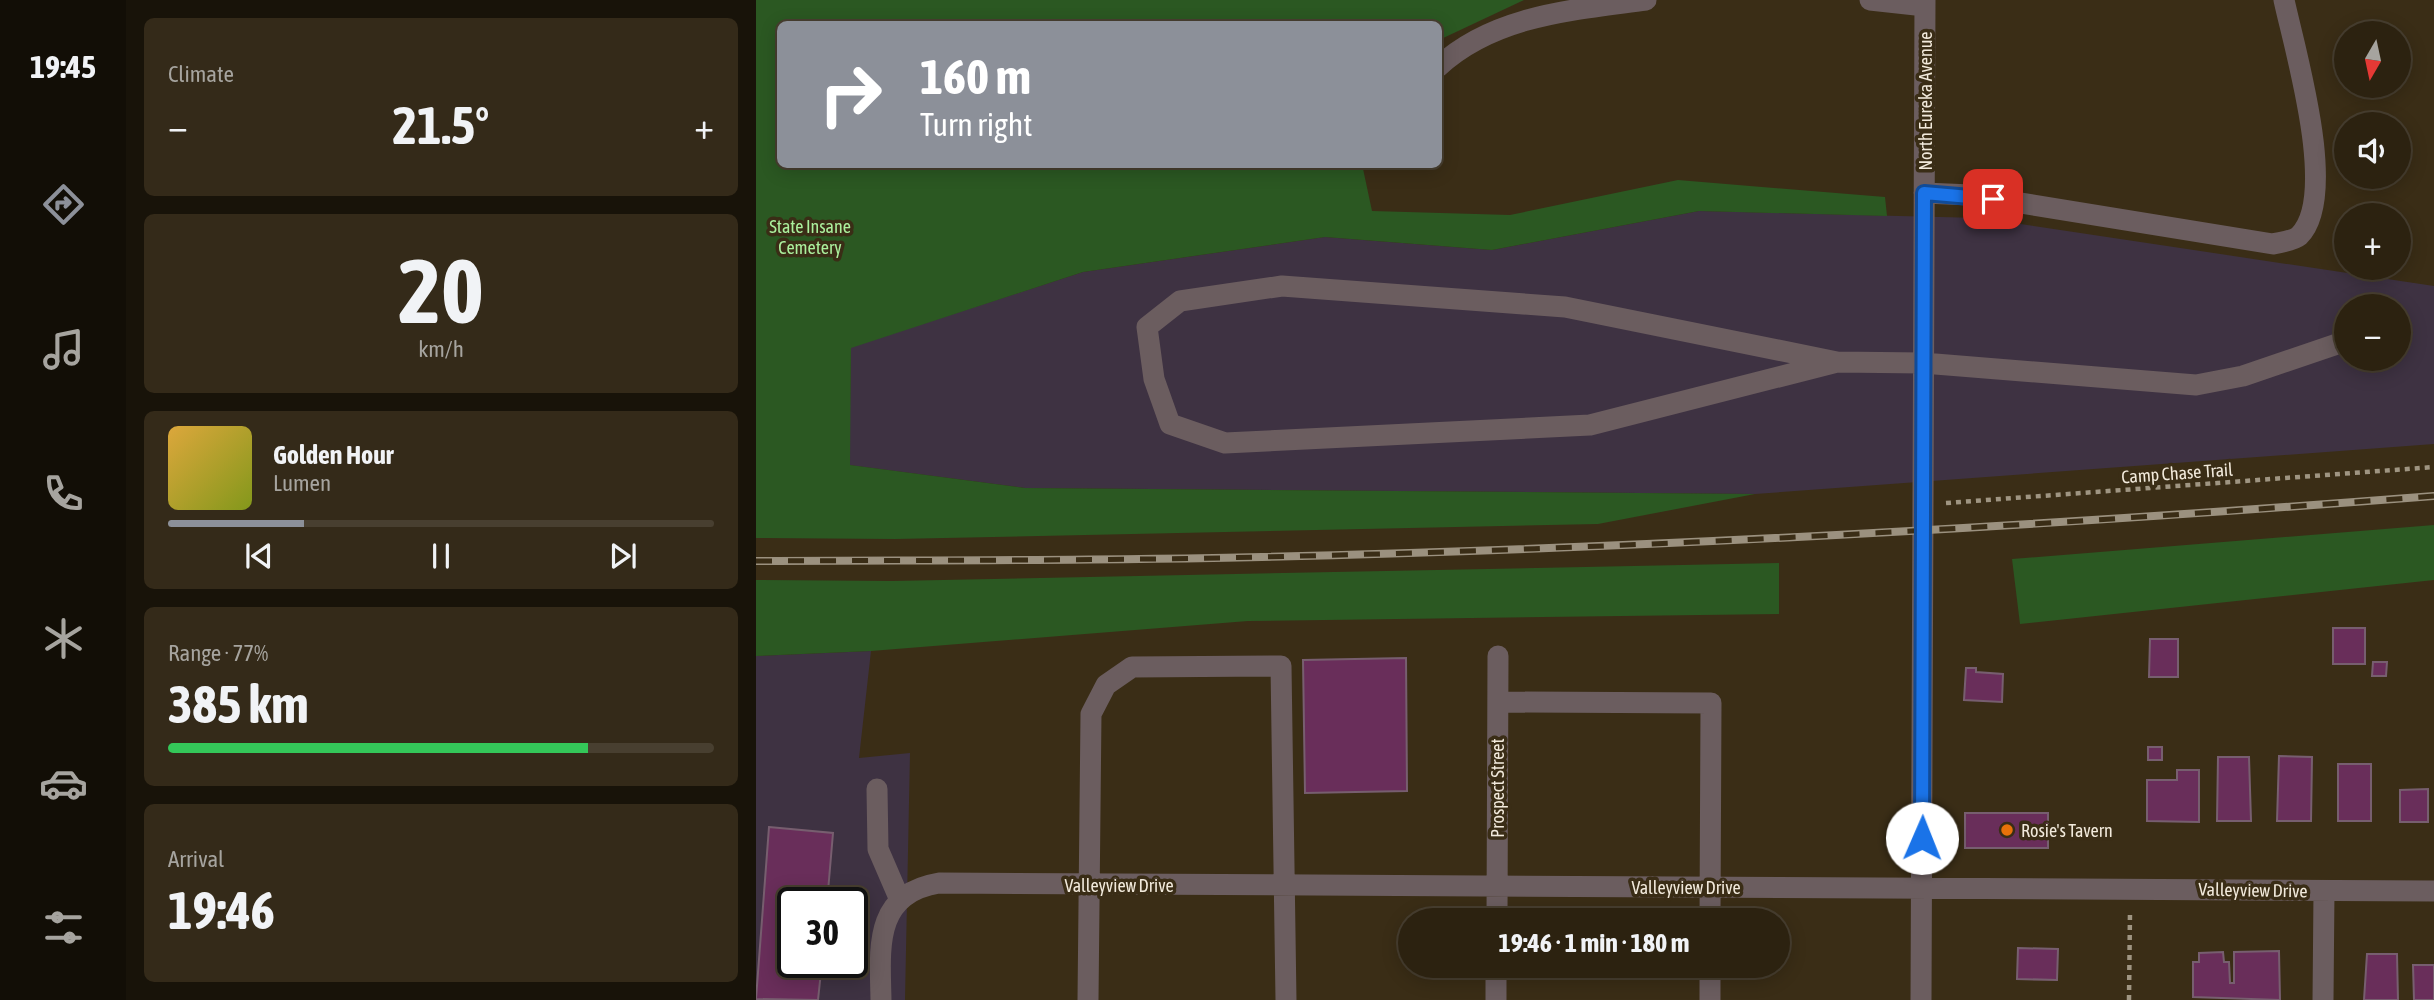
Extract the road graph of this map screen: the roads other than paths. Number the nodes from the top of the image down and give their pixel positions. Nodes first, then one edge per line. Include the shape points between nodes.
1 (1646, 0) edge
2 (1870, 0) edge
3 (2284, 0) edge
4 (1925, 3) edge
5 (1442, 63) edge
6 (1924, 193) junction
7 (2334, 345) edge
8 (1837, 362) junction
9 (1923, 363) junction
10 (1498, 656) dead end
11 (1498, 702) junction
12 (877, 789) dead end
13 (1089, 885) junction
14 (1286, 885) junction
15 (1710, 886) junction
16 (1921, 887) junction
17 (1497, 888) junction
18 (2323, 891) junction
19 (2434, 891) edge
20 (900, 900) junction
21 (1497, 908) edge
22 (1710, 908) edge
23 (1496, 978) edge
24 (1710, 978) edge
25 (881, 1000) edge
26 (1088, 1000) edge
27 (1286, 1000) edge
28 (1496, 1000) edge
29 (1710, 1000) edge
30 (1921, 1000) edge
31 (2323, 1000) edge

1 - 5 street via 1538,14 1459,48
2 - 4 street
3 - 6 street via 2311,123 2316,196 2310,221 2297,239 2273,244 1971,195
4 - 6 street, North Eureka Avenue
6 - 9 street, North Eureka Avenue
7 - 9 street via 2243,376 2196,385
8 - 8 street via 1590,425 1225,443 1170,424 1153,379 1147,327 1180,301 1282,286 1564,307
8 - 9 street
9 - 16 street, North Eureka Avenue
10 - 11 street, Prospect Street
11 - 15 street via 1711,703
11 - 17 street, Prospect Street
12 - 20 street via 878,849
13 - 14 street, Valleyview Drive
13 - 14 street via 1091,713 1107,685 1132,667 1282,666
13 - 20 street, Valleyview Drive via 939,883 918,888
13 - 26 street
14 - 17 street, Valleyview Drive
14 - 27 street
15 - 16 street, Valleyview Drive
15 - 17 street, Valleyview Drive
15 - 22 street
16 - 18 street, Valleyview Drive
16 - 30 street, North Eureka Avenue
17 - 21 street, Prospect Street
18 - 19 street, Valleyview Drive
18 - 31 street
20 - 25 street via 883,931
23 - 28 street
24 - 29 street

